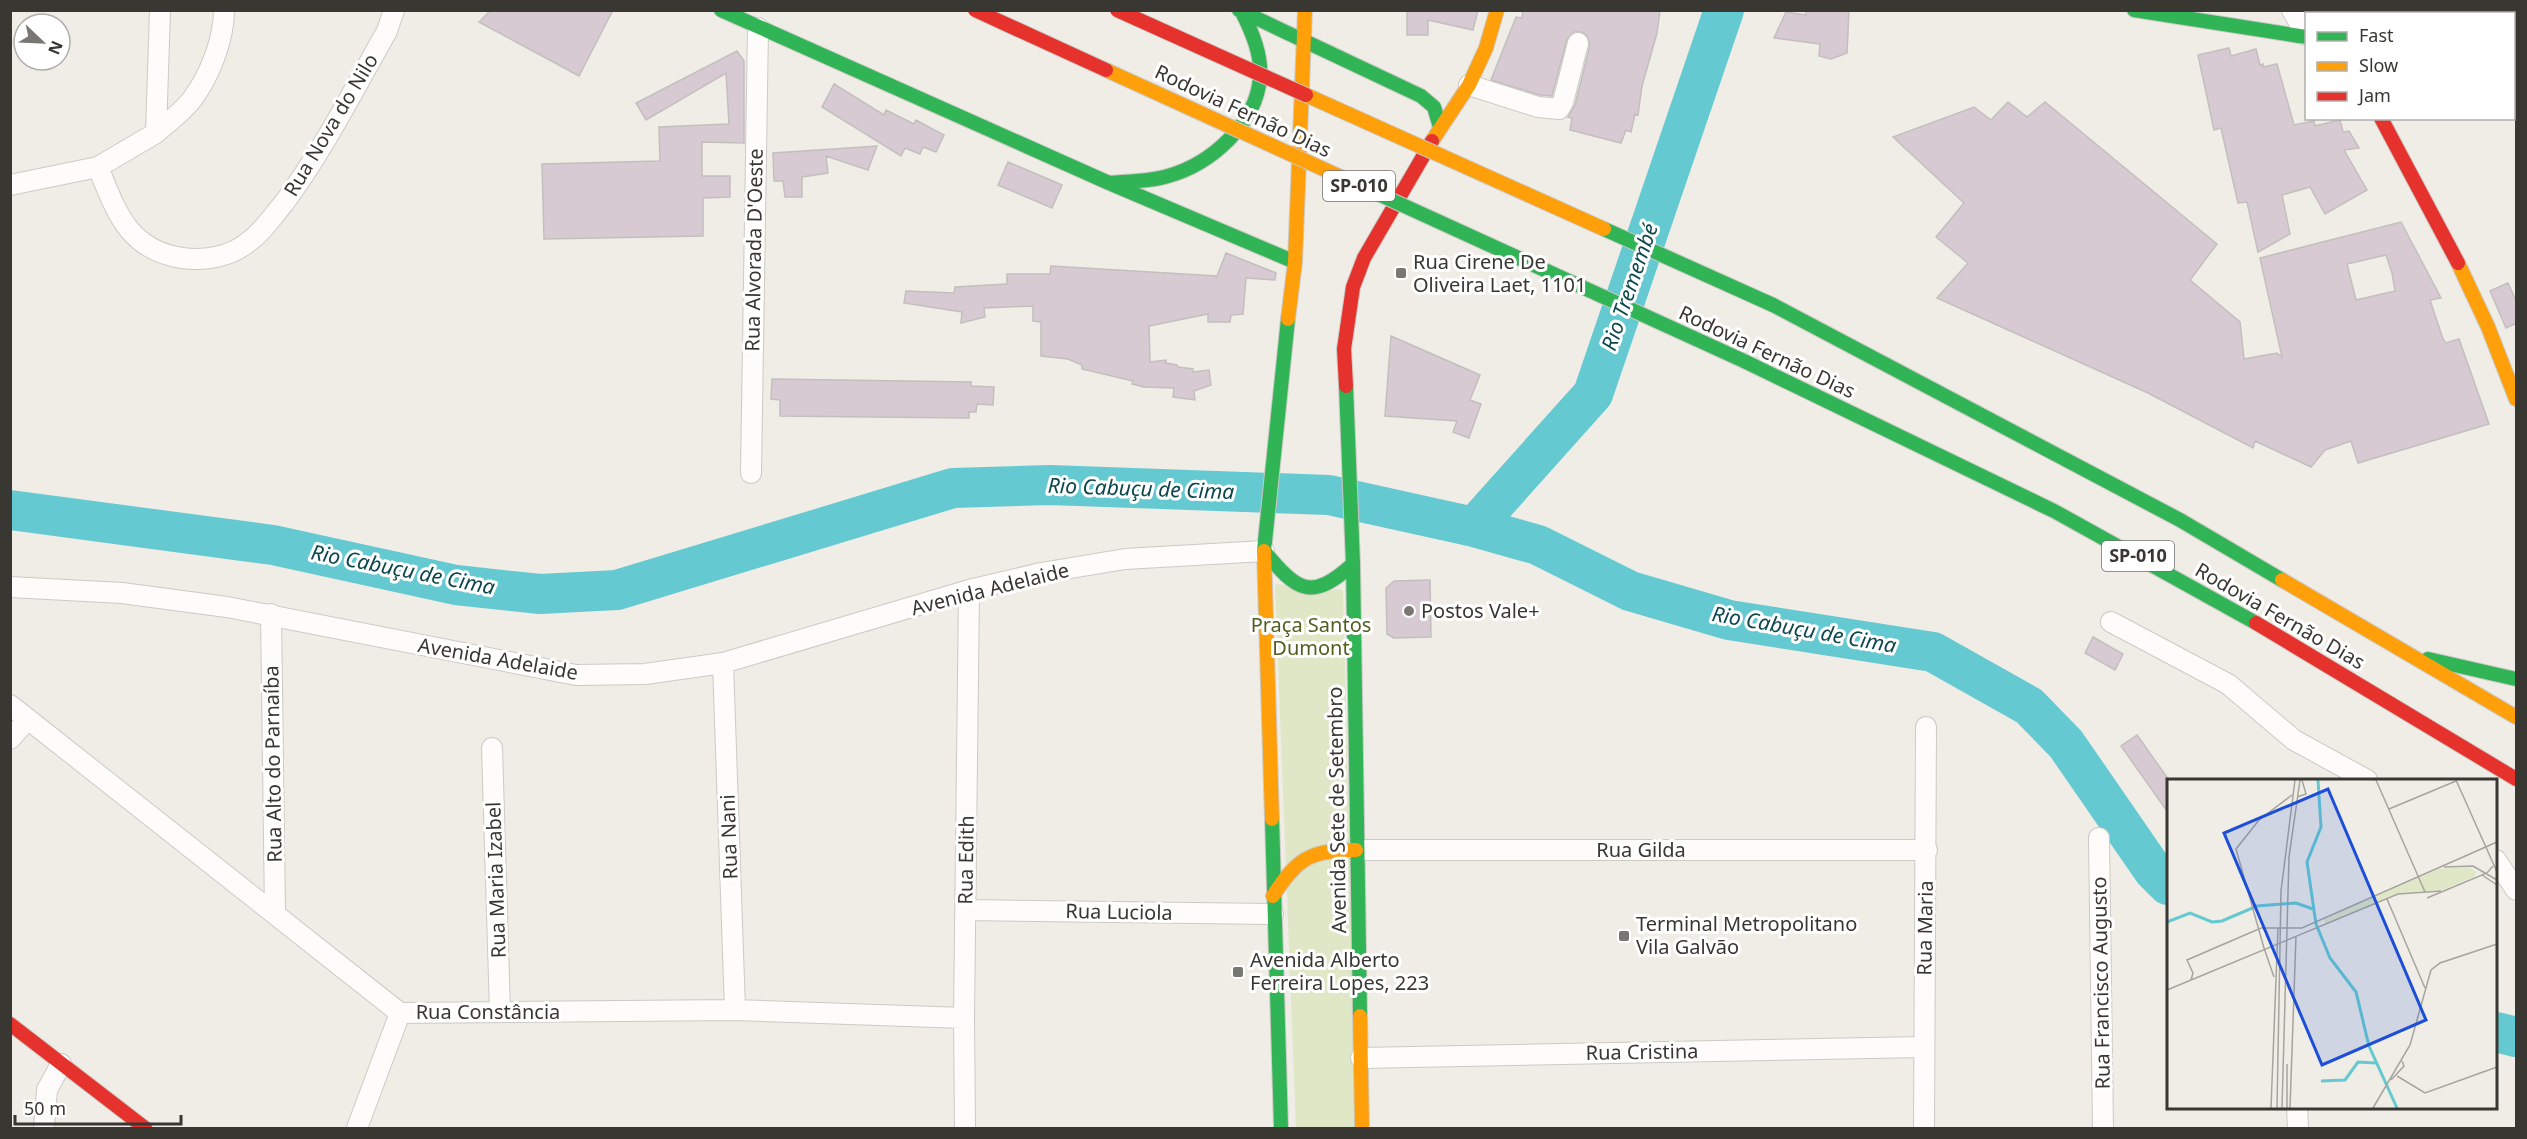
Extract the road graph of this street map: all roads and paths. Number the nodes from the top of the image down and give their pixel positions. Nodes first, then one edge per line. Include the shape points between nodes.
1 (160, 10) edge
2 (224, 10) edge
3 (394, 10) edge
4 (721, 10) edge
5 (975, 10) edge
6 (1117, 10) edge
7 (1305, 10) edge
8 (1497, 10) edge
9 (2134, 10) edge
10 (2266, 10) edge
11 (2292, 10) edge
12 (1240, 11) edge
13 (758, 28) junction
14 (2264, 31) junction
15 (2305, 33) edge
16 (2305, 36) edge
17 (1304, 40) junction
18 (1578, 43) dead end
19 (1469, 85) junction
20 (2383, 120) edge
21 (1440, 127) junction
22 (156, 133) junction
23 (98, 167) junction
24 (1109, 183) junction
25 (10, 185) edge
26 (1295, 262) junction
27 (2517, 399) edge
28 (751, 472) dead end
29 (1264, 544) junction
30 (1353, 564) junction
31 (10, 587) edge
32 (969, 591) junction
33 (271, 614) junction
34 (2111, 622) dead end
35 (2409, 655) junction
36 (723, 663) junction
37 (2517, 679) edge
38 (10, 705) edge
39 (2517, 717) edge
40 (28, 718) junction
41 (1926, 727) dead end
42 (10, 738) edge
43 (492, 748) dead end
44 (2365, 779) edge
45 (2517, 779) edge
46 (2099, 838) dead end
47 (1356, 850) junction
48 (1927, 850) junction
49 (2497, 861) edge
50 (2517, 890) edge
51 (1273, 905) junction
52 (966, 910) junction
53 (275, 914) junction
54 (735, 1010) junction
55 (500, 1012) junction
56 (400, 1013) junction
57 (964, 1018) junction
58 (10, 1024) edge
59 (1923, 1047) junction
60 (1361, 1058) junction
61 (62, 1064) junction
62 (2297, 1109) edge
63 (44, 1128) edge
64 (145, 1128) edge
65 (357, 1128) edge
66 (965, 1128) edge
67 (1281, 1128) edge
68 (1362, 1128) edge
69 (1924, 1128) edge
70 (2103, 1128) edge
71 (2298, 1128) edge

1 - 22 street
2 - 22 street via 215,55 203,83 192,100
3 - 23 street, Rua Nova do Nilo via 387,31 306,172 261,232 245,245 200,260 155,249 126,228
4 - 13 main road
5 - 45 main road, Rodovia Fernão Dias / SP-010, bridge via 1744,361 2053,511 2160,568
6 - 35 main road, Rodovia Fernão Dias / SP-010, bridge via 1773,305 2180,520
7 - 17 main road
8 - 19 main road, Avenida Sete de Setembro
9 - 14 main road
10 - 14 street
11 - 15 street
12 - 17 main road
12 - 24 main road via 1256,43 1260,78 1252,108 1234,134 1218,148 1168,176
13 - 24 main road
13 - 28 street, Rua Alvorada D'Oeste
14 - 16 main road
17 - 21 main road via 1431,102 1439,112
17 - 26 main road
18 - 19 street via 1559,109 1538,107
19 - 21 main road, Avenida Sete de Setembro
20 - 27 main road via 2474,294
21 - 30 main road, Avenida Sete de Setembro via 1364,258 1353,287 1344,349
22 - 23 street
23 - 25 street
24 - 26 main road
26 - 29 main road
29 - 30 main road via 1286,578 1302,587 1326,587
29 - 32 street, Avenida Adelaide via 1041,573
29 - 51 main road
30 - 47 main road, Avenida Sete de Setembro
31 - 33 street, Avenida Adelaide via 122,593
32 - 36 street, Avenida Adelaide
32 - 52 street, Rua Edith
33 - 36 street, Avenida Adelaide via 576,675 645,674
33 - 53 street, Rua Alto do Parnaíba
34 - 44 street via 2228,684 2294,740
35 - 37 main road
35 - 39 main road, Rodovia Fernão Dias / SP-010
36 - 54 street, Rua Nani
38 - 40 street, Rua Constância
40 - 42 street
40 - 53 street, Rua Constância
41 - 48 street, Rua Maria
43 - 55 street, Rua Maria Izabel
46 - 70 street, Rua Francisco Augusto
47 - 48 street, Rua Gilda
47 - 51 main road via 1331,849 1298,860 1287,872
47 - 60 main road, Avenida Sete de Setembro
48 - 59 street, Rua Maria
49 - 50 street
51 - 52 street, Rua Luciola
51 - 67 main road
52 - 57 street, Rua Edith
53 - 56 street, Rua Constância
54 - 55 street, Rua Constância
54 - 57 street, Rua Constância
55 - 56 street, Rua Constância
56 - 65 street
57 - 66 street, Rua Edith
58 - 61 main road
59 - 60 street, Rua Cristina
59 - 69 street, Rua Maria
60 - 68 main road, Avenida Sete de Setembro
61 - 63 street via 47,1090
61 - 64 main road
62 - 71 street

